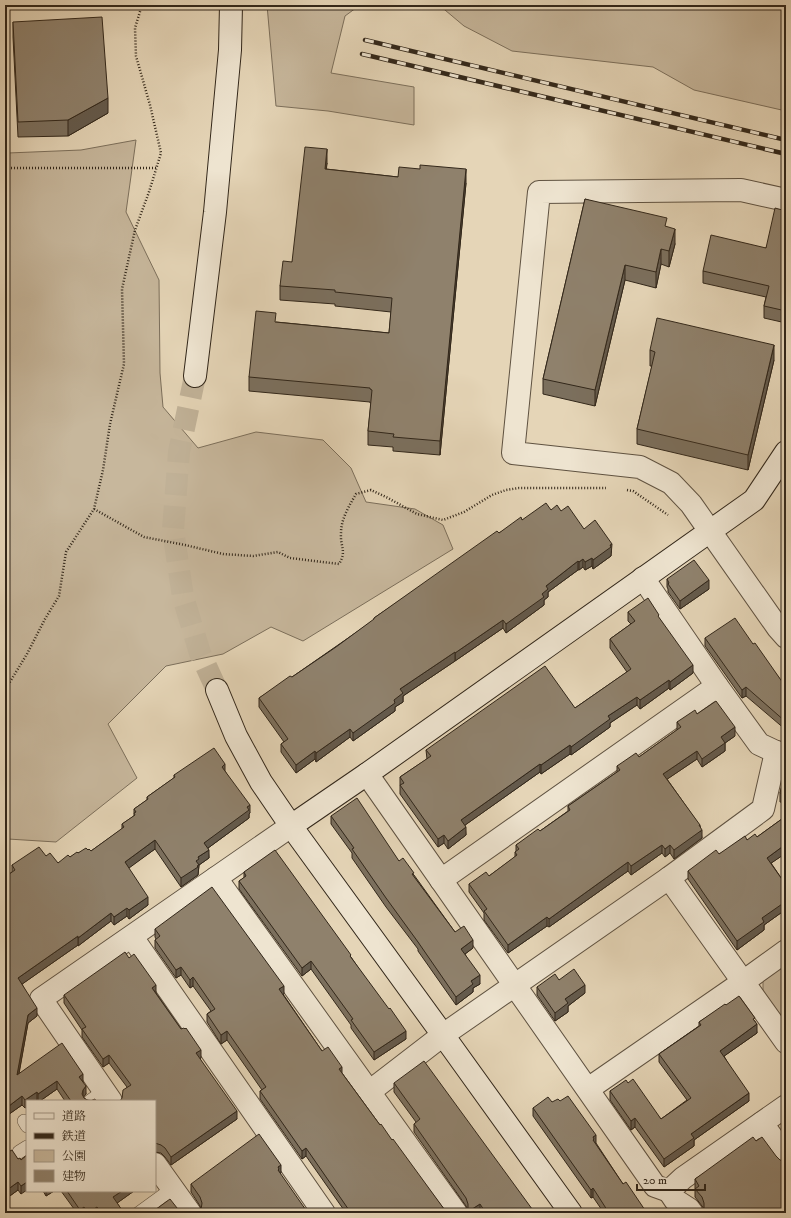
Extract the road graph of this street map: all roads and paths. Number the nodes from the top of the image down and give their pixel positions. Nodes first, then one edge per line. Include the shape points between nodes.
1 (142, 5) edge
2 (231, 5) edge
3 (5, 168) edge
4 (156, 168) junction
5 (786, 200) edge
6 (195, 376) tunnel mouth
7 (786, 452) edge
8 (606, 488) dead end
9 (621, 489) dead end
10 (94, 509) junction
11 (671, 517) dead end
12 (710, 531) junction
13 (643, 578) junction
14 (786, 637) edge
15 (717, 686) junction
16 (5, 690) edge
17 (217, 690) tunnel mouth
18 (781, 753) edge
19 (367, 774) junction
20 (291, 826) junction
21 (216, 878) junction
22 (669, 878) junction
23 (441, 880) junction
24 (132, 937) junction
25 (786, 951) edge
26 (743, 982) junction
27 (515, 986) junction
28 (443, 1035) junction
29 (786, 1042) edge
30 (588, 1090) junction
31 (370, 1092) junction
32 (102, 1098) edge
33 (786, 1106) edge
34 (762, 1123) junction
35 (786, 1157) edge
36 (156, 1165) edge
37 (172, 1189) junction
38 (670, 1201) edge
39 (139, 1213) edge
40 (190, 1213) edge
41 (324, 1213) edge
42 (456, 1213) edge
43 (571, 1213) edge
44 (692, 1213) edge

1 - 4 path via 135,28 136,56 161,153
2 - 6 street via 230,50
3 - 4 path
4 - 10 path via 135,230 122,289 124,364
5 - 12 street via 741,190 539,192 513,453 640,467 670,483 691,504
7 - 12 street via 754,500
8 - 10 path via 506,490 443,520 417,514 371,490 356,494 346,510 341,532 344,557 339,564 290,558 278,552 253,556 223,554 144,537
9 - 11 path via 633,491
10 - 16 path via 66,552 59,596
12 - 13 street
12 - 14 street
13 - 15 street
13 - 19 street
15 - 18 street via 759,744
15 - 23 street
17 - 20 street via 236,736 261,782
18 - 22 street via 763,809
19 - 20 street
19 - 23 street
20 - 21 street
20 - 28 street
21 - 24 street
21 - 31 street
22 - 26 street
22 - 27 street
23 - 27 street
24 - 32 street via 41,999
24 - 41 street
25 - 26 street
26 - 29 street
26 - 30 street
27 - 28 street
27 - 30 street
28 - 31 street
28 - 43 street
30 - 38 street via 655,1186
31 - 42 street
33 - 34 street
34 - 35 street
34 - 38 street via 683,1178
36 - 37 street
37 - 39 lane
37 - 40 street
38 - 44 street via 689,1209

